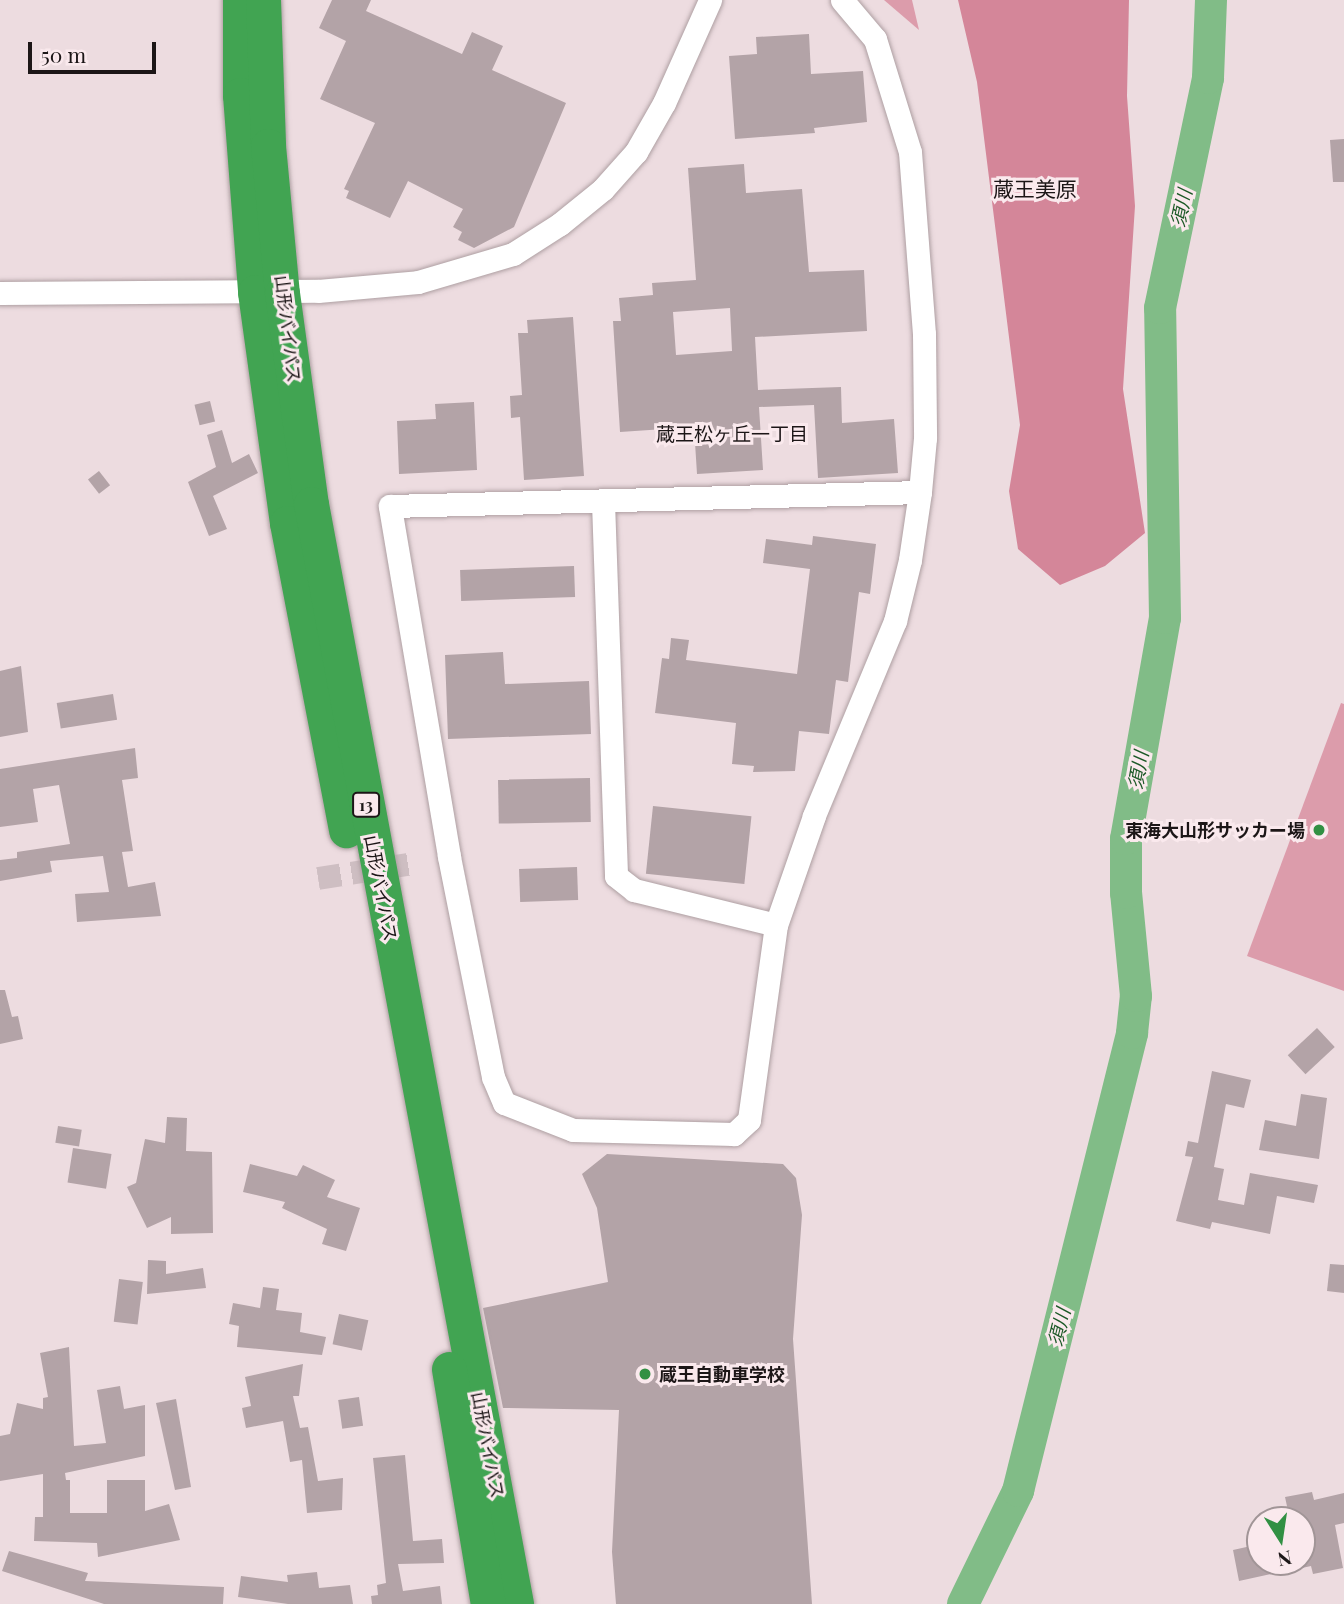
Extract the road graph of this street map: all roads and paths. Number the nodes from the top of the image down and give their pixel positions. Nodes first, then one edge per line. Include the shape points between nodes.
1 (240, 0) edge
2 (263, 0) edge
3 (710, 0) edge
4 (842, 0) edge
5 (269, 292) junction
6 (0, 293) edge
7 (920, 492) junction
8 (603, 502) junction
9 (776, 925) junction
10 (488, 1604) edge
11 (516, 1604) edge

1 - 5 highway, 山形バイパス / 13 via 240,95
2 - 5 highway, 山形バイパス / 13
3 - 5 street via 664,103 636,152 603,189 560,225 513,254 470,271 418,282
4 - 7 street via 875,39 909,152 924,334 925,438
5 - 6 street
5 - 10 highway, 山形バイパス / 13 via 301,607 424,1229
5 - 11 highway, 山形バイパス / 13
7 - 8 street
7 - 9 street via 895,621 814,816
8 - 9 street via 617,876 634,890
8 - 9 street via 390,506 449,856 493,1077 504,1103 573,1130 734,1134 749,1120

